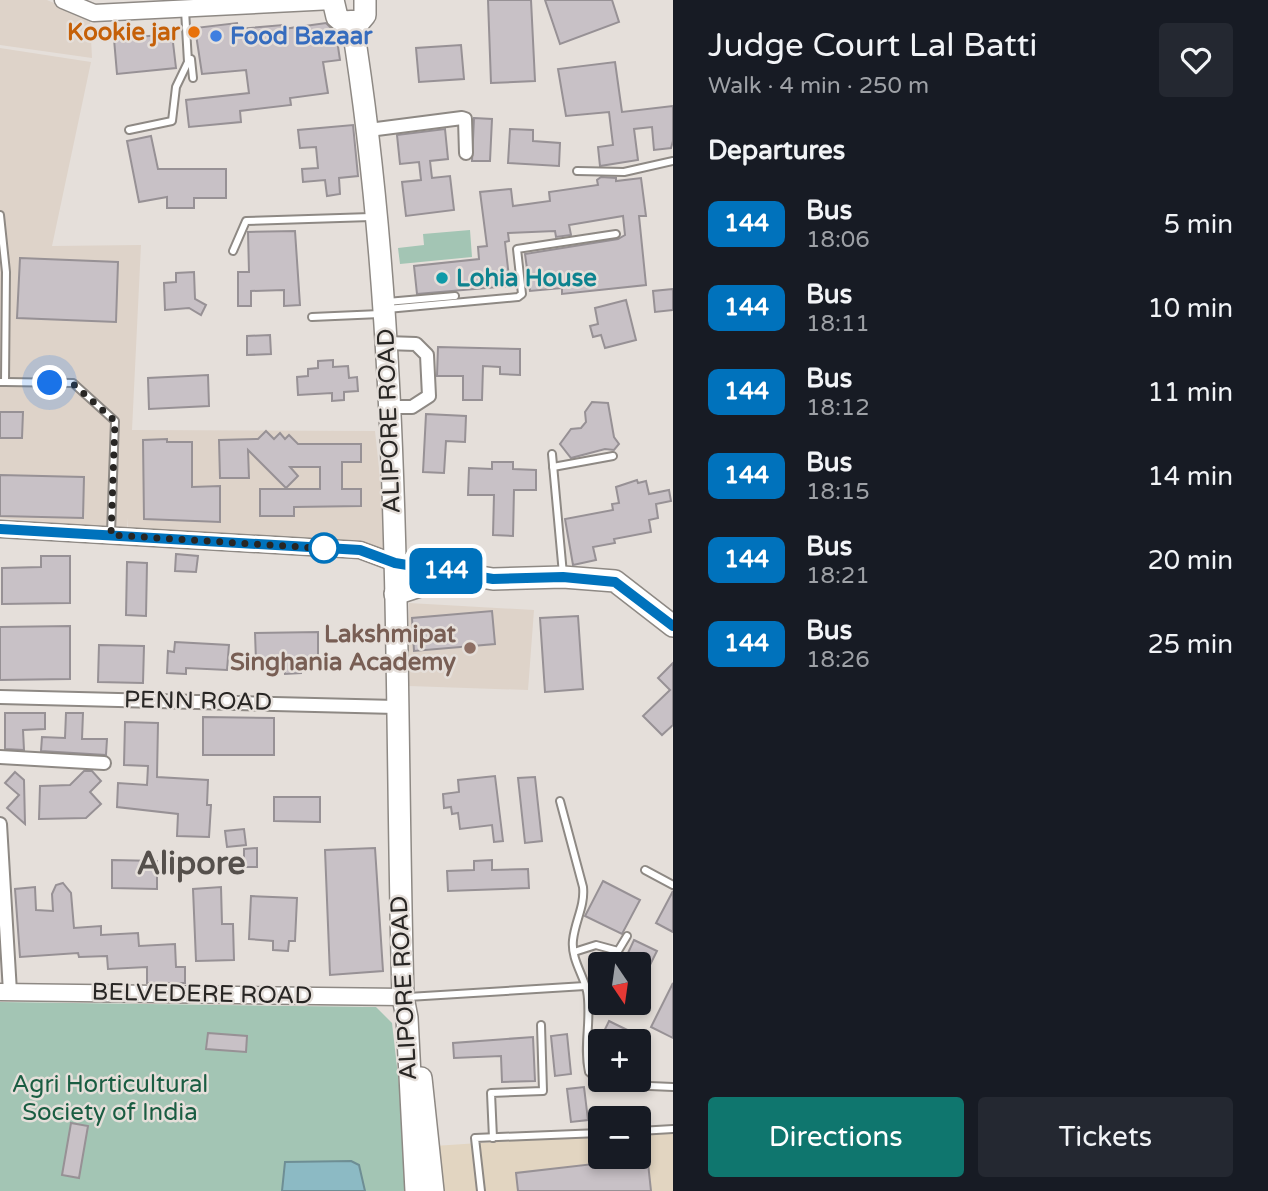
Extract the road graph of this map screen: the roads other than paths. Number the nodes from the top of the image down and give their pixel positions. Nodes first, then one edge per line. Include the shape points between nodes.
1 (63, 0) edge
2 (365, 0) edge
3 (333, 1) edge
4 (187, 8) junction
5 (352, 22) junction
6 (193, 78) dead end
7 (130, 130) dead end
8 (369, 130) junction
9 (466, 153) dead end
10 (673, 161) edge
11 (577, 171) dead end
12 (0, 215) edge
13 (377, 216) junction
14 (615, 234) dead end
15 (233, 251) dead end
16 (2, 259) edge
17 (455, 296) dead end
18 (385, 308) junction
19 (312, 317) dead end
20 (386, 343) junction
21 (3, 382) edge
22 (388, 407) junction
23 (552, 454) dead end
24 (613, 456) dead end
25 (553, 467) junction
26 (0, 529) edge
27 (111, 535) junction
28 (395, 563) junction
29 (563, 577) junction
30 (493, 579) junction
31 (395, 594) junction
32 (673, 626) edge
33 (0, 697) edge
34 (396, 707) junction
35 (0, 757) edge
36 (104, 763) dead end
37 (560, 801) dead end
38 (0, 824) edge
39 (645, 870) dead end
40 (673, 885) edge
41 (627, 936) dead end
42 (574, 953) junction
43 (584, 986) junction
44 (5, 992) edge
45 (405, 1008) junction
46 (541, 1025) dead end
47 (673, 1087) edge
48 (673, 1129) edge
49 (651, 1130) edge
50 (588, 1134) edge
51 (493, 1138) junction
52 (416, 1191) edge
53 (433, 1191) edge
54 (481, 1191) edge

1 - 4 main road via 94,13
2 - 5 highway via 365,15
3 - 4 main road
3 - 5 highway via 337,17
4 - 6 lane
4 - 7 lane via 189,57 176,86 172,121
5 - 8 highway, ALIPORE ROAD
8 - 9 street via 461,118
8 - 13 highway, ALIPORE ROAD
10 - 11 lane via 624,172
12 - 16 lane
13 - 15 lane via 246,221
13 - 18 highway, ALIPORE ROAD
14 - 18 lane via 517,249 522,294 518,297
16 - 21 lane
17 - 18 lane
18 - 19 lane
18 - 20 highway, ALIPORE ROAD
20 - 22 highway, ALIPORE ROAD
20 - 22 street via 416,344 427,355 429,396 422,403
21 - 27 lane via 72,383 115,421
22 - 28 highway, ALIPORE ROAD
23 - 25 lane
24 - 25 lane
25 - 29 lane
26 - 27 main road
27 - 28 main road via 360,550
28 - 30 highway
28 - 31 highway, ALIPORE ROAD
29 - 30 highway
29 - 32 highway via 615,582
30 - 31 highway via 426,584
31 - 34 highway, ALIPORE ROAD
33 - 34 street, PENN ROAD
34 - 45 highway, ALIPORE ROAD
35 - 36 street
37 - 42 lane via 584,895 572,941
38 - 44 street
39 - 40 lane
41 - 42 lane via 618,951 596,946
42 - 43 lane
43 - 45 lane
43 - 47 lane via 589,1073 603,1084
44 - 45 main road, BELVEDERE ROAD
45 - 52 highway, ALIPORE ROAD
45 - 53 highway via 417,1051
46 - 51 lane via 543,1091 491,1093
48 - 49 lane
50 - 51 lane
51 - 54 lane via 475,1138

